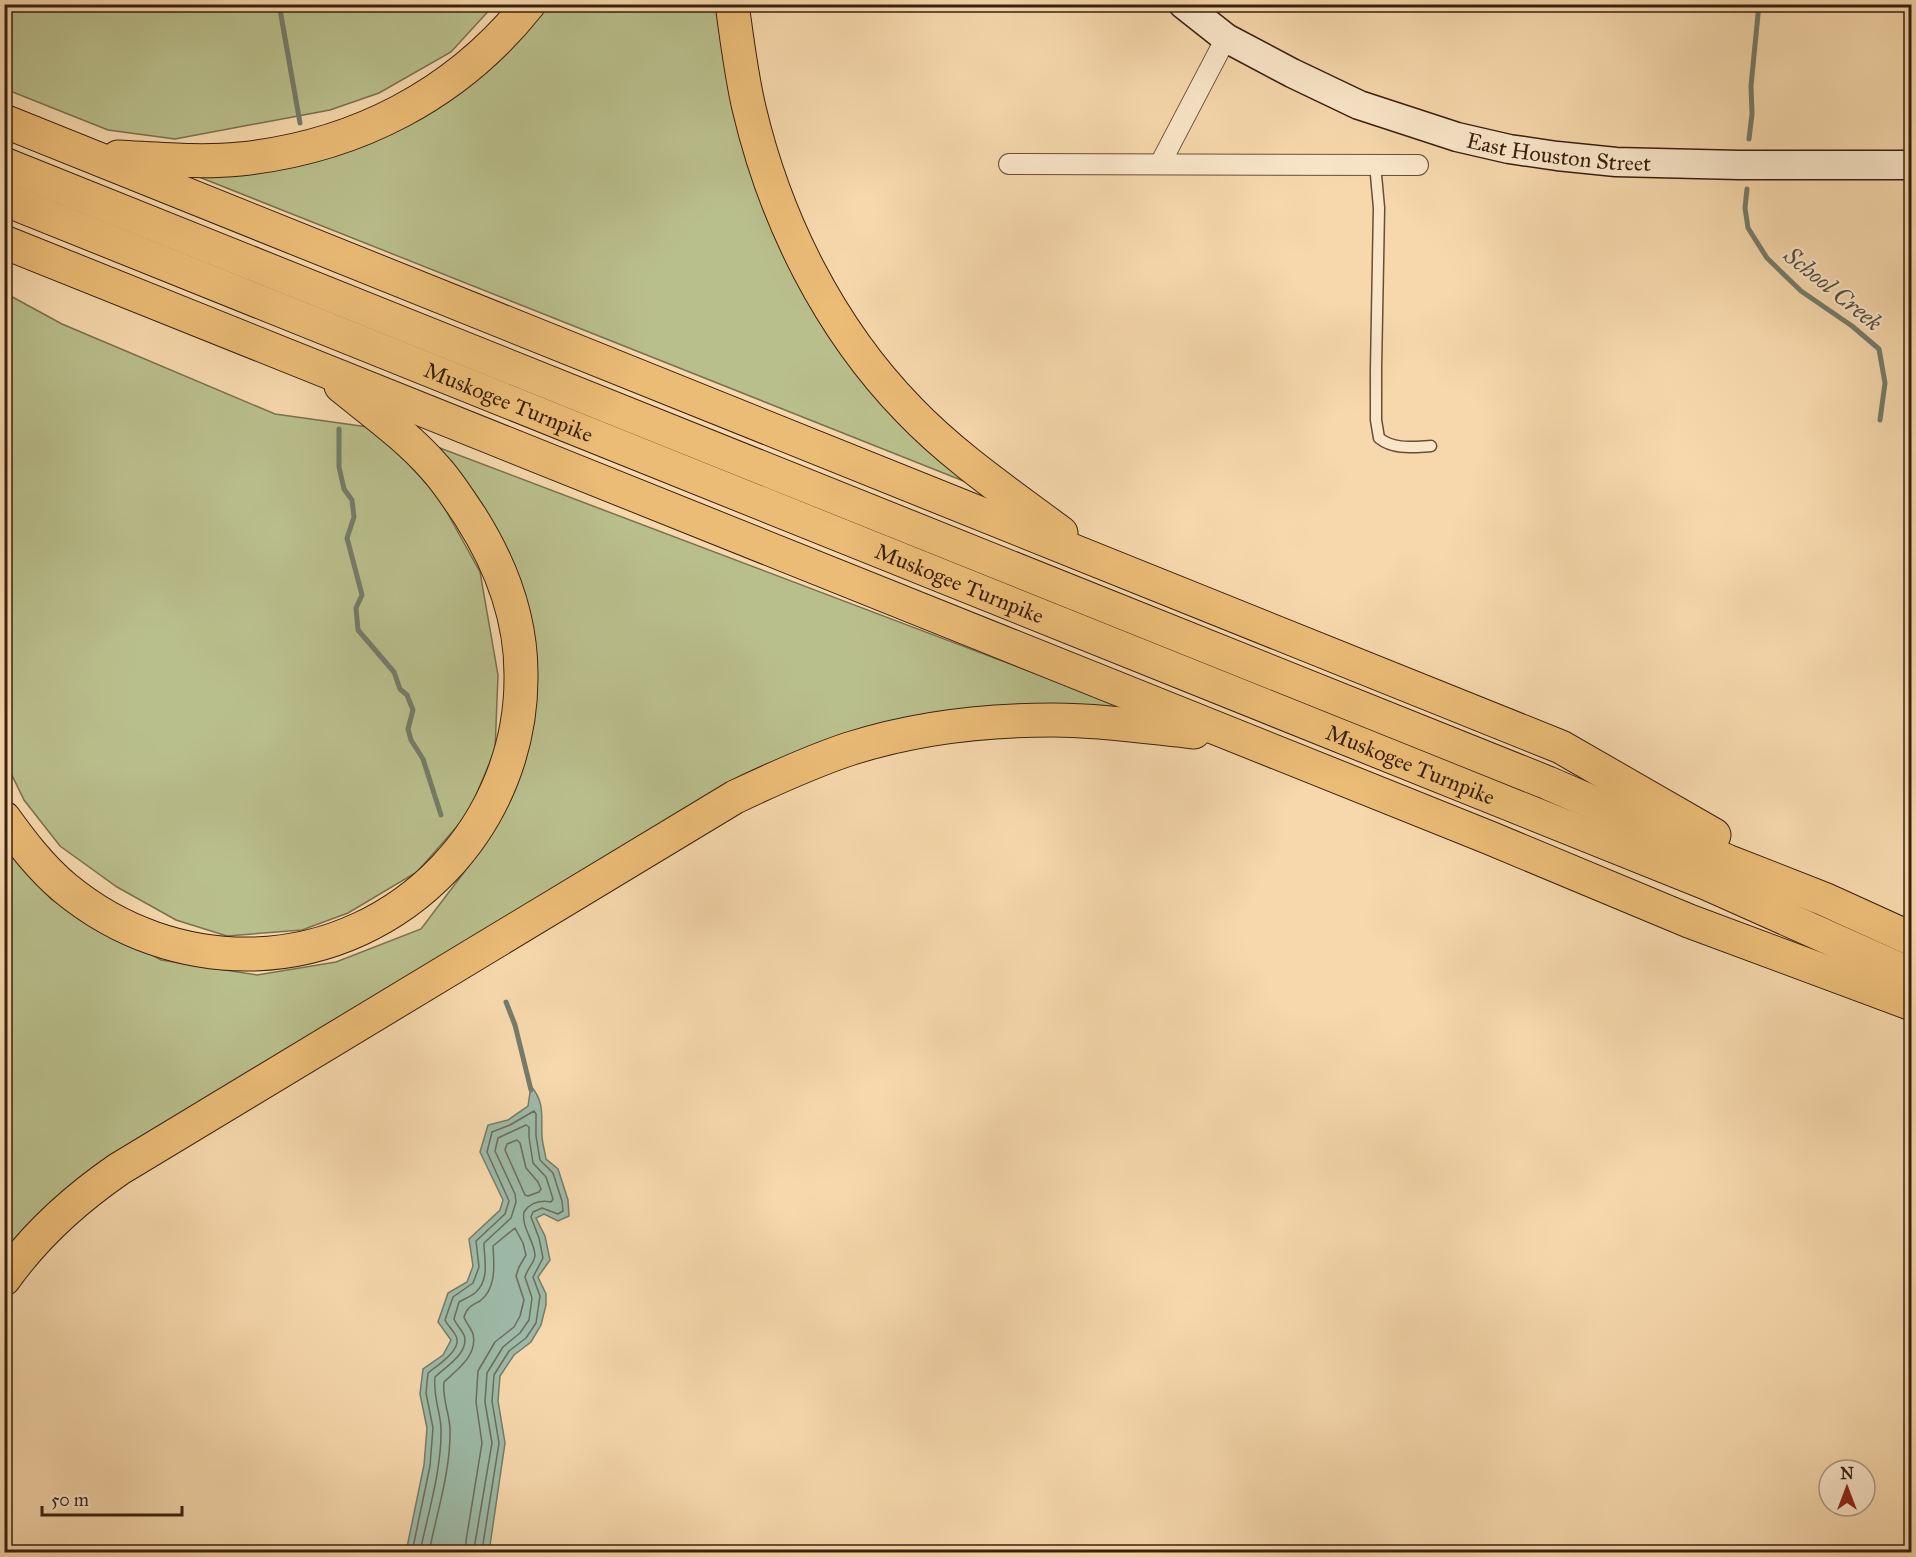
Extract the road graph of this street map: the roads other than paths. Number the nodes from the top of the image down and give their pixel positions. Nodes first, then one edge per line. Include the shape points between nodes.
1 (529, 4) edge
2 (732, 4) edge
3 (1183, 4) edge
4 (1226, 38) junction
5 (4, 121) edge
6 (92, 156) junction
7 (4, 164) edge
8 (1160, 164) junction
9 (1009, 165) dead end
10 (1375, 165) junction
11 (1418, 165) dead end
12 (1911, 165) edge
13 (4, 199) edge
14 (4, 242) edge
15 (316, 366) junction
16 (1431, 446) dead end
17 (1098, 561) junction
18 (1232, 736) junction
19 (4, 818) edge
20 (1824, 899) junction
21 (1911, 939) edge
22 (1911, 975) edge
23 (1911, 1004) edge
24 (4, 1278) edge

1 - 6 highway via 488,51 440,89 392,116 323,144 239,159
2 - 17 highway via 746,96 768,172 800,251 848,335 888,388 940,440
3 - 4 street, East Houston Street
4 - 8 street
4 - 12 street, East Houston Street via 1359,105 1509,149 1616,162
5 - 6 highway
6 - 17 highway
7 - 20 highway, Muskogee Turnpike via 1548,783
8 - 9 street
8 - 10 street
10 - 11 street
10 - 16 lane via 1379,208 1379,438 1403,448
13 - 22 highway, Muskogee Turnpike via 1706,883
14 - 15 highway
15 - 18 highway
15 - 19 highway via 437,469 489,549 508,594 519,643 518,723 507,769 469,840 435,878 371,924 334,940 286,952 231,955 157,940 106,917 63,886
17 - 20 highway via 1561,747
18 - 23 highway via 1689,921
18 - 24 highway via 1084,721 985,723 880,741 792,770 735,797 119,1169 59,1216
20 - 21 highway, Muskogee Turnpike

